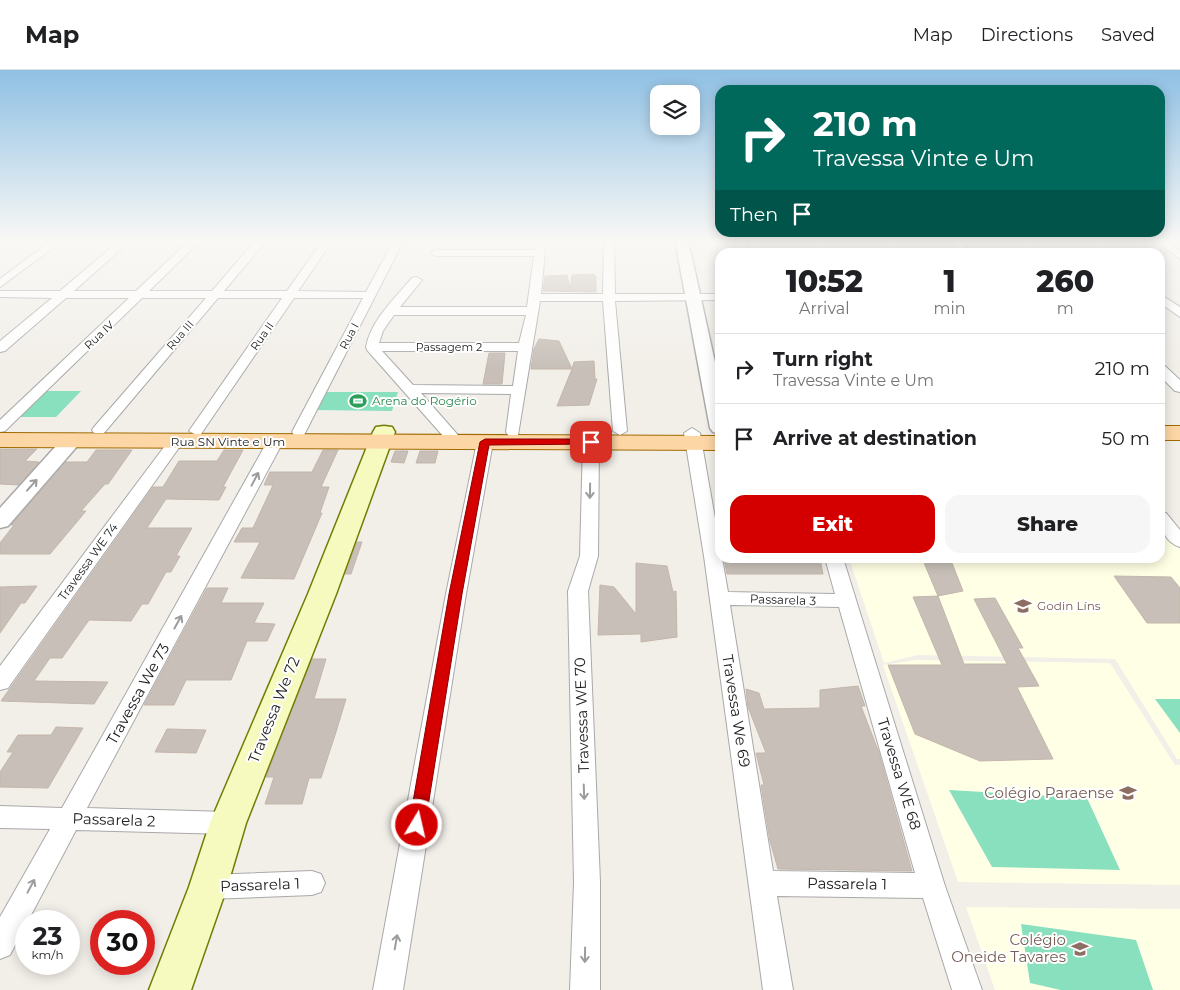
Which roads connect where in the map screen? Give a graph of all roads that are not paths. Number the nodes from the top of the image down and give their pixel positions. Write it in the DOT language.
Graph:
graph roads {
  1 [pos="77,283"];
  2 [pos="153,283"];
  3 [pos="225,283"];
  4 [pos="298,283"];
  5 [pos="377,283"];
  6 [pos="414,283"];
  7 [pos="536,283"];
  8 [pos="609,283"];
  9 [pos="690,283"];
  10 [pos="0,294"];
  11 [pos="63,295"];
  12 [pos="141,295"];
  13 [pos="215,295"];
  14 [pos="290,295"];
  15 [pos="371,295"];
  16 [pos="693,297"];
  17 [pos="715,297"];
  18 [pos="535,298"];
  19 [pos="609,298"];
  20 [pos="1165,298"];
  21 [pos="1180,299"];
  22 [pos="1165,301"];
  23 [pos="393,311"];
  24 [pos="533,311"];
  25 [pos="1180,313"];
  26 [pos="372,347"];
  27 [pos="525,347"];
  28 [pos="0,348"];
  29 [pos="1165,374"];
  30 [pos="1180,388"];
  31 [pos="409,389"];
  32 [pos="519,390"];
  33 [pos="715,404"];
  34 [pos="0,429"];
  35 [pos="99,430"];
  36 [pos="620,431"];
  37 [pos="299,432"];
  38 [pos="513,432"];
  39 [pos="715,433"];
  40 [pos="1165,433"];
  41 [pos="1180,433"];
  42 [pos="185,437"];
  43 [pos="382,437"];
  44 [pos="452,437"];
  45 [pos="651,437"];
  46 [pos="693,438"];
  47 [pos="0,440"];
  48 [pos="72,440"];
  49 [pos="275,442"];
  50 [pos="485,442"];
  51 [pos="591,442"];
  52 [pos="715,442"];
  53 [pos="1165,446"];
  54 [pos="1180,446"];
  55 [pos="0,521"];
  56 [pos="1165,524"];
  57 [pos="1180,541"];
  58 [pos="836,563"];
  59 [pos="719,598"];
  60 [pos="847,601"];
  61 [pos="0,682"];
  62 [pos="0,817"];
  63 [pos="68,819"];
  64 [pos="228,823"];
  65 [pos="763,882"];
  66 [pos="312,883"];
  67 [pos="932,886"];
  68 [pos="208,887"];
  69 [pos="0,945"];
  70 [pos="170,990"];
  71 [pos="388,990"];
  72 [pos="584,990"];
  73 [pos="778,990"];
  74 [pos="967,990"];
  1 -- 11 [label="street"];
  2 -- 12 [label="street, Rua IV"];
  3 -- 13 [label="street, Rua III"];
  4 -- 14 [label="street, Rua II"];
  5 -- 15 [label="street, Rua I"];
  6 -- 23 [label="street"];
  7 -- 18 [label="street"];
  8 -- 19 [label="street"];
  9 -- 16 [label="street"];
  10 -- 11 [label="street"];
  11 -- 12 [label="street"];
  11 -- 28 [label="street"];
  12 -- 13 [label="street"];
  12 -- 34 [label="street, Rua IV"];
  13 -- 14 [label="street"];
  13 -- 35 [label="street, Rua III"];
  14 -- 15 [label="street"];
  14 -- 42 [label="street, Rua II"];
  15 -- 37 [label="street, Rua I"];
  16 -- 17 [label="street"];
  16 -- 19 [label="street"];
  16 -- 33 [label="street"];
  18 -- 19 [label="street"];
  18 -- 24 [label="street"];
  19 -- 36 [label="street"];
  20 -- 21 [label="street"];
  22 -- 25 [label="street"];
  23 -- 24 [label="street"];
  23 -- 26 [label="street"];
  24 -- 27 [label="street"];
  26 -- 27 [label="street, Passagem 2"];
  26 -- 31 [label="street"];
  27 -- 32 [label="street"];
  29 -- 30 [label="street"];
  31 -- 32 [label="street"];
  31 -- 44 [label="street"];
  32 -- 38 [label="street"];
  34 -- 35 [label="main road, Rua SN Vinte e Um"];
  35 -- 42 [label="main road, Rua SN Vinte e Um"];
  36 -- 38 [label="main road"];
  36 -- 45 [label="main road"];
  37 -- 42 [label="main road, Rua SN Vinte e Um"];
  37 -- 43 [label="main road, Rua SN Vinte e Um"];
  38 -- 44 [label="main road"];
  39 -- 46 [label="main road"];
  40 -- 41 [label="main road"];
  42 -- 48 [label="main road, Rua SN Vinte e Um"];
  42 -- 49 [label="main road, Rua SN Vinte e Um"];
  42 -- 61 [label="street, Travessa WE 74"];
  43 -- 44 [label="main road, Rua SN Vinte e Um"];
  43 -- 49 [label="main road, Rua SN Vinte e Um"];
  43 -- 64 [label="main road, Travessa We 72"];
  44 -- 50 [label="main road"];
  45 -- 46 [label="main road"];
  45 -- 51 [label="main road"];
  46 -- 52 [label="main road"];
  46 -- 59 [label="street, Travessa We 69"];
  47 -- 48 [label="main road, Rua SN Vinte e Um"];
  55 -- 48 [label="street, one-way"];
  63 -- 49 [label="street, Travessa We 73, one-way"];
  50 -- 51 [label="main road"];
  71 -- 50 [label="street, one-way"];
  51 -- 72 [label="street, Travessa WE 70, one-way"];
  53 -- 54 [label="main road"];
  56 -- 57 [label="street"];
  58 -- 60 [label="street, Travessa WE 68"];
  59 -- 60 [label="street, Passarela 3"];
  59 -- 65 [label="street, Travessa We 69"];
  60 -- 67 [label="street, Travessa WE 68"];
  62 -- 63 [label="street, Passarela 2"];
  63 -- 64 [label="street, Passarela 2"];
  69 -- 63 [label="street, Travessa We 73, one-way"];
  64 -- 68 [label="main road, Travessa We 72"];
  65 -- 67 [label="street, Passarela 1"];
  65 -- 73 [label="street, Travessa We 69"];
  66 -- 68 [label="street, Passarela 1"];
  67 -- 74 [label="street, Travessa WE 68"];
  68 -- 70 [label="main road, Travessa We 72"];
}
